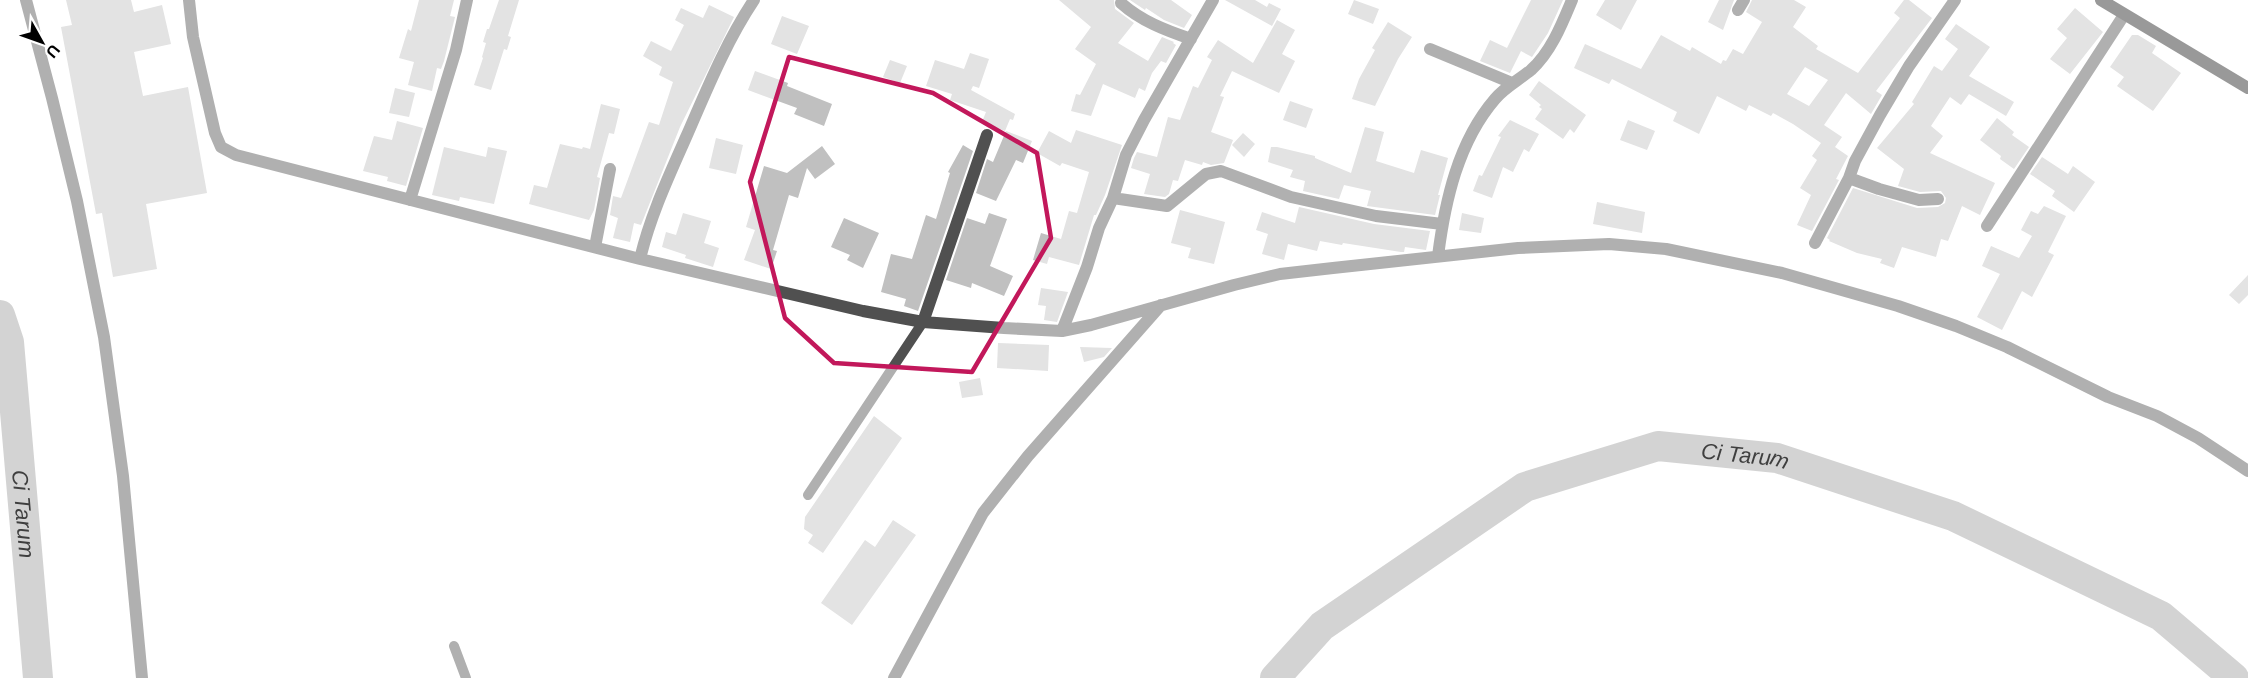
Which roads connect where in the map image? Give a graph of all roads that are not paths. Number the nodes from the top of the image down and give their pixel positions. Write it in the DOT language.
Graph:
graph roads {
  1 [pos="26,0"];
  2 [pos="189,0"];
  3 [pos="467,0"];
  4 [pos="754,0"];
  5 [pos="1213,0"];
  6 [pos="1572,0"];
  7 [pos="1954,0"];
  8 [pos="2101,0"];
  9 [pos="1121,3"];
  10 [pos="2124,15"];
  11 [pos="1191,39"];
  12 [pos="1430,49"];
  13 [pos="1512,83"];
  14 [pos="2248,88"];
  15 [pos="987,135"];
  16 [pos="610,169"];
  17 [pos="1849,178"];
  18 [pos="1113,198"];
  19 [pos="1938,199"];
  20 [pos="410,201"];
  21 [pos="1442,224"];
  22 [pos="1987,226"];
  23 [pos="1815,243"];
  24 [pos="595,247"];
  25 [pos="1438,256"];
  26 [pos="640,259"];
  27 [pos="1162,304"];
  28 [pos="923,322"];
  29 [pos="1062,331"];
  30 [pos="2248,471"];
  31 [pos="808,495"];
  32 [pos="454,646"];
  33 [pos="142,678"];
  34 [pos="466,678"];
  35 [pos="894,678"];
  1 -- 33 [label="street"];
  2 -- 20 [label="street"];
  3 -- 20 [label="street"];
  4 -- 26 [label="street"];
  5 -- 11 [label="street"];
  6 -- 13 [label="street"];
  7 -- 17 [label="street"];
  8 -- 10 [label="main road"];
  9 -- 11 [label="street"];
  10 -- 14 [label="main road"];
  10 -- 22 [label="street"];
  11 -- 18 [label="street"];
  12 -- 13 [label="street"];
  13 -- 21 [label="street"];
  15 -- 28 [label="street"];
  16 -- 24 [label="street"];
  17 -- 19 [label="street"];
  17 -- 23 [label="street"];
  18 -- 21 [label="street"];
  18 -- 29 [label="street"];
  20 -- 24 [label="street"];
  21 -- 25 [label="street"];
  24 -- 26 [label="street"];
  25 -- 27 [label="street"];
  25 -- 30 [label="street"];
  26 -- 28 [label="street"];
  27 -- 29 [label="street"];
  27 -- 35 [label="street"];
  28 -- 29 [label="street"];
  28 -- 31 [label="lane"];
  32 -- 34 [label="lane"];
}
